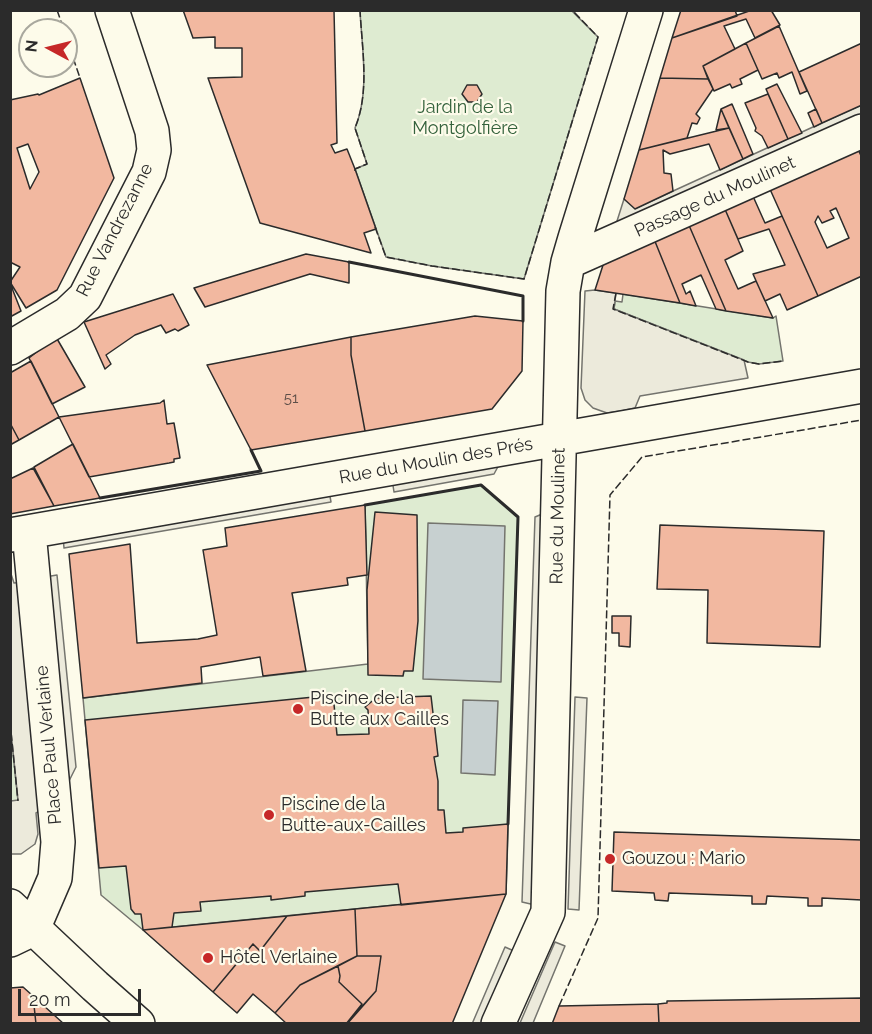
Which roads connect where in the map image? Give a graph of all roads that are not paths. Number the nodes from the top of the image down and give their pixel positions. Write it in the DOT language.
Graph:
graph roads {
  1 [pos="112,10"];
  2 [pos="646,10"];
  3 [pos="861,131"];
  4 [pos="568,262"];
  5 [pos="10,348"];
  6 [pos="861,386"];
  7 [pos="559,440"];
  8 [pos="20,533"];
  9 [pos="10,906"];
  10 [pos="22,934"];
  11 [pos="138,1023"];
  12 [pos="498,1023"];
  1 -- 5 [label="street, Rue Vandrezanne"];
  2 -- 4 [label="street, Rue du Moulinet"];
  3 -- 4 [label="street, Passage du Moulinet"];
  4 -- 7 [label="street, Rue du Moulinet"];
  6 -- 7 [label="street, Rue du Moulin des Prés"];
  7 -- 8 [label="street, Rue du Moulin des Prés"];
  7 -- 12 [label="street, Rue du Moulinet"];
  8 -- 10 [label="street, Place Paul Verlaine"];
  9 -- 10 [label="street"];
  10 -- 11 [label="street"];
}
